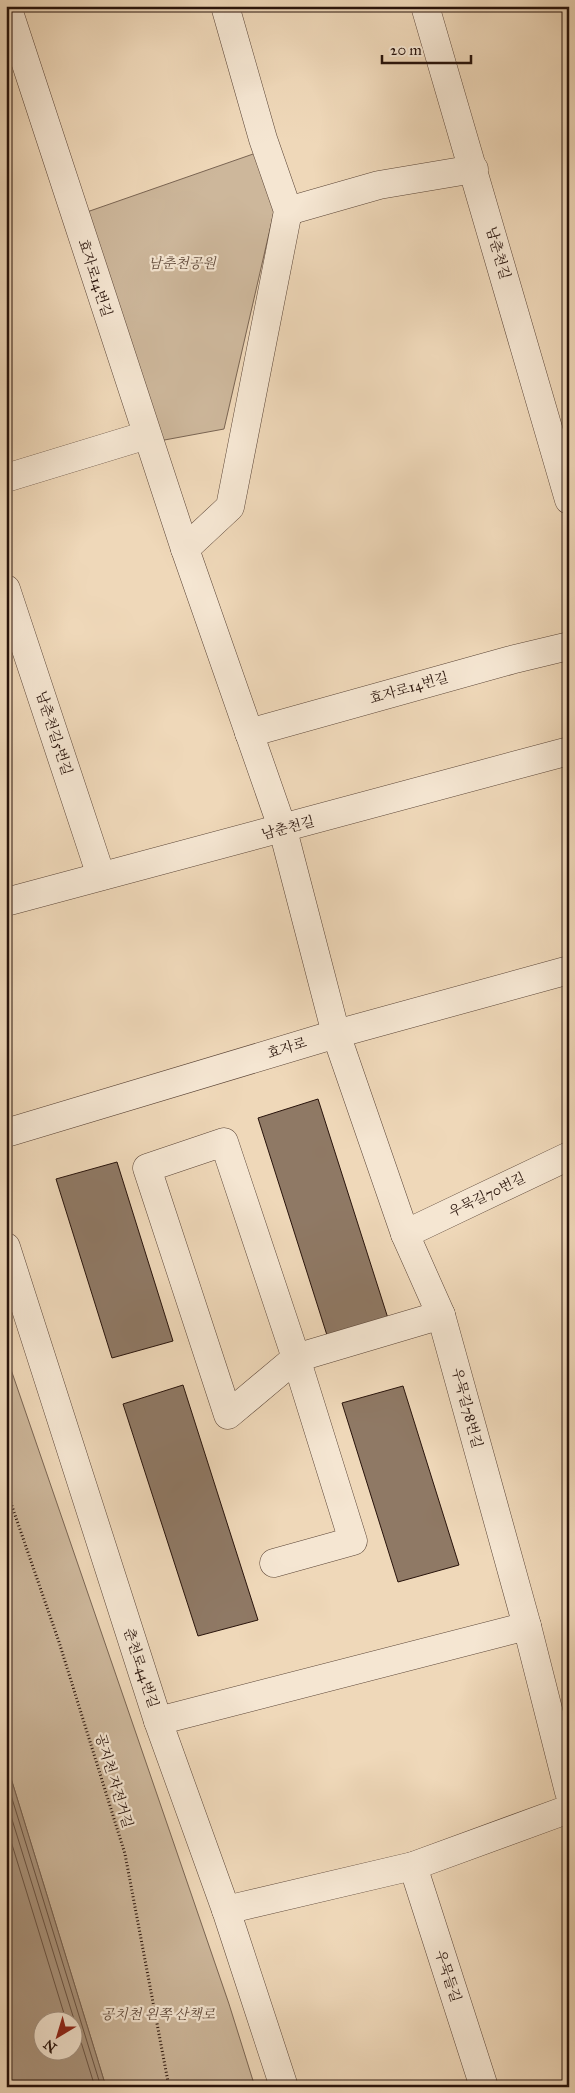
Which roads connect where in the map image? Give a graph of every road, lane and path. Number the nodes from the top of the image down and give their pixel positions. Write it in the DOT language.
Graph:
graph roads {
  1 [pos="7,6"];
  2 [pos="225,6"];
  3 [pos="425,6"];
  4 [pos="474,169"];
  5 [pos="288,211"];
  6 [pos="147,435"];
  7 [pos="6,478"];
  8 [pos="569,500"];
  9 [pos="185,549"];
  10 [pos="6,589"];
  11 [pos="569,646"];
  12 [pos="249,732"];
  13 [pos="569,751"];
  14 [pos="283,830"];
  15 [pos="101,876"];
  16 [pos="6,902"];
  17 [pos="569,970"];
  18 [pos="336,1034"];
  19 [pos="6,1133"];
  20 [pos="569,1156"];
  21 [pos="405,1234"];
  22 [pos="6,1247"];
  23 [pos="441,1314"];
  24 [pos="296,1358"];
  25 [pos="6,1489"];
  26 [pos="274,1563"];
  27 [pos="527,1626"];
  28 [pos="158,1721"];
  29 [pos="569,1792"];
  30 [pos="569,1809"];
  31 [pos="413,1866"];
  32 [pos="226,1910"];
  33 [pos="169,2087"];
  34 [pos="284,2087"];
  35 [pos="484,2087"];
  1 -- 6 [label="street, 효자로14번길"];
  2 -- 5 [label="street"];
  3 -- 4 [label="street, 남춘천길"];
  4 -- 5 [label="street"];
  4 -- 8 [label="street, 남춘천길"];
  5 -- 9 [label="street"];
  6 -- 7 [label="street"];
  6 -- 9 [label="street, 효자로14번길"];
  9 -- 12 [label="street, 효자로14번길"];
  10 -- 15 [label="street, 남춘천길5번길"];
  11 -- 12 [label="street, 효자로14번길"];
  12 -- 14 [label="street, 효자로14번길"];
  13 -- 14 [label="street, 남춘천길"];
  14 -- 15 [label="street, 남춘천길"];
  14 -- 18 [label="street, 효자로14번길"];
  15 -- 16 [label="street, 남춘천길"];
  17 -- 18 [label="street, 효자로"];
  18 -- 19 [label="street, 효자로"];
  18 -- 21 [label="street, 우묵길78번길"];
  20 -- 21 [label="street, 우묵길70번길"];
  21 -- 23 [label="street, 우묵길78번길"];
  22 -- 28 [label="street, 춘천로44번길"];
  23 -- 24 [label="street"];
  23 -- 27 [label="street, 우묵길78번길"];
  24 -- 24 [label="street"];
  24 -- 26 [label="street"];
  25 -- 33 [label="path, 공지천 자전거길"];
  27 -- 28 [label="street"];
  27 -- 29 [label="street, 우묵길78번길"];
  28 -- 32 [label="street, 춘천로44번길"];
  30 -- 31 [label="street"];
  31 -- 32 [label="street"];
  31 -- 35 [label="street, 우묵들길"];
  32 -- 34 [label="street, 춘천로44번길"];
}
